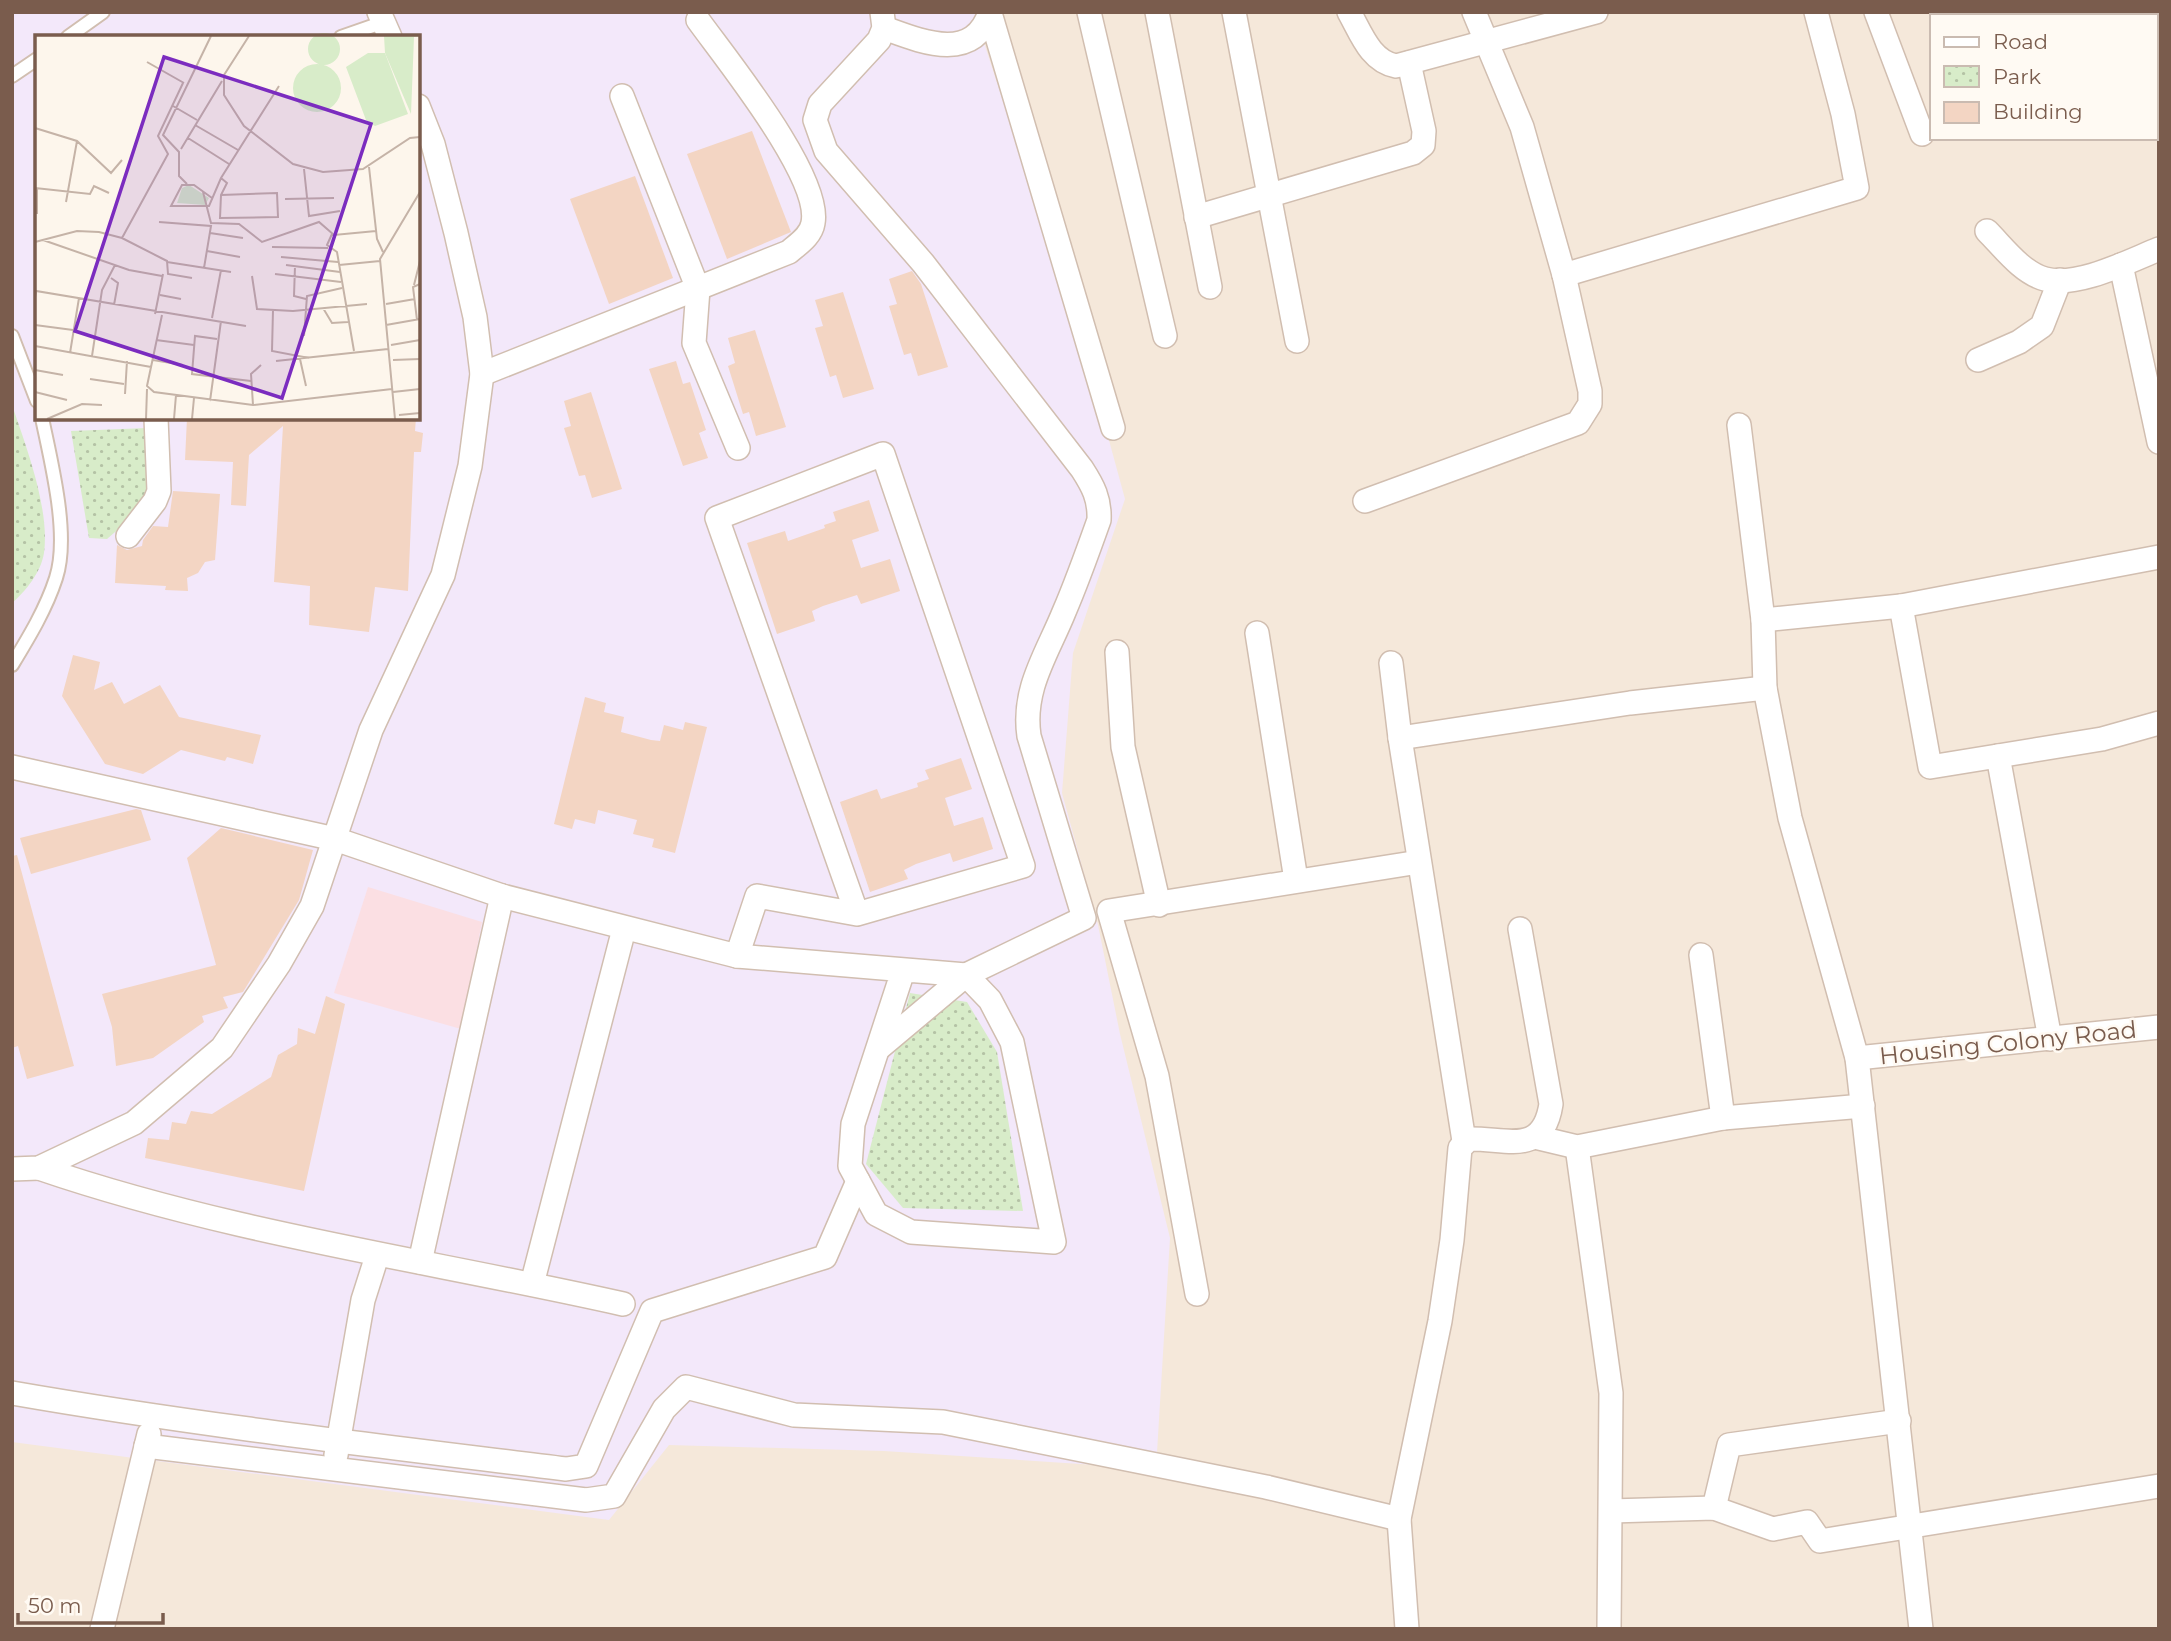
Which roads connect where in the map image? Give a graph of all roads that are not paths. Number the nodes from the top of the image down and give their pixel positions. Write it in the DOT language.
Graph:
graph roads {
  1 [pos="103,12"];
  2 [pos="1089,12"];
  3 [pos="1157,12"];
  4 [pos="1234,12"];
  5 [pos="1349,12"];
  6 [pos="1474,12"];
  7 [pos="1596,12"];
  8 [pos="1816,12"];
  9 [pos="1875,12"];
  10 [pos="990,13"];
  11 [pos="698,20"];
  12 [pos="883,20"];
  13 [pos="384,24"];
  14 [pos="71,35"];
  15 [pos="348,35"];
  16 [pos="1486,41"];
  17 [pos="35,60"];
  18 [pos="1409,63"];
  19 [pos="12,76"];
  20 [pos="622,96"];
  21 [pos="420,111"];
  22 [pos="1922,135"];
  23 [pos="1270,198"];
  24 [pos="1196,218"];
  25 [pos="1987,231"];
  26 [pos="2159,249"];
  27 [pos="2121,265"];
  28 [pos="1564,275"];
  29 [pos="2060,280"];
  30 [pos="1210,288"];
  31 [pos="698,289"];
  32 [pos="12,336"];
  33 [pos="1165,336"];
  34 [pos="1297,341"];
  35 [pos="1978,360"];
  36 [pos="482,374"];
  37 [pos="35,396"];
  38 [pos="42,420"];
  39 [pos="156,420"];
  40 [pos="1740,425"];
  41 [pos="1114,428"];
  42 [pos="2159,442"];
  43 [pos="738,448"];
  44 [pos="1365,501"];
  45 [pos="128,536"];
  46 [pos="2159,557"];
  47 [pos="1901,606"];
  48 [pos="1763,620"];
  49 [pos="1257,633"];
  50 [pos="1117,652"];
  51 [pos="1391,663"];
  52 [pos="12,664"];
  53 [pos="1765,688"];
  54 [pos="2159,723"];
  55 [pos="1400,738"];
  56 [pos="1998,756"];
  57 [pos="12,767"];
  58 [pos="335,839"];
  59 [pos="1419,862"];
  60 [pos="1296,880"];
  61 [pos="502,896"];
  62 [pos="1159,905"];
  63 [pos="857,914"];
  64 [pos="624,929"];
  65 [pos="1520,929"];
  66 [pos="1702,955"];
  67 [pos="737,956"];
  68 [pos="904,971"];
  69 [pos="966,975"];
  70 [pos="2159,1027"];
  71 [pos="2050,1039"];
  72 [pos="879,1048"];
  73 [pos="1857,1058"];
  74 [pos="1863,1106"];
  75 [pos="1723,1118"];
  76 [pos="1535,1137"];
  77 [pos="1464,1141"];
  78 [pos="1577,1147"];
  79 [pos="38,1168"];
  80 [pos="12,1169"];
  81 [pos="858,1181"];
  82 [pos="377,1256"];
  83 [pos="420,1262"];
  84 [pos="532,1284"];
  85 [pos="1197,1294"];
  86 [pos="623,1304"];
  87 [pos="12,1393"];
  88 [pos="154,1417"];
  89 [pos="1899,1421"];
  90 [pos="340,1441"];
  91 [pos="146,1446"];
  92 [pos="333,1469"];
  93 [pos="2159,1486"];
  94 [pos="1714,1508"];
  95 [pos="1611,1511"];
  96 [pos="1399,1519"];
  97 [pos="1910,1527"];
  98 [pos="102,1629"];
  99 [pos="1407,1629"];
  100 [pos="1609,1629"];
  101 [pos="1921,1629"];
  1 -- 14 [label="lane"];
  2 -- 33 [label="street"];
  3 -- 24 [label="street"];
  4 -- 23 [label="street"];
  5 -- 18 [label="street"];
  6 -- 16 [label="street"];
  7 -- 16 [label="street"];
  8 -- 28 [label="street"];
  9 -- 22 [label="street"];
  10 -- 12 [label="street"];
  10 -- 41 [label="street"];
  11 -- 31 [label="street"];
  12 -- 69 [label="street"];
  13 -- 15 [label="lane"];
  16 -- 18 [label="street"];
  16 -- 28 [label="street"];
  17 -- 19 [label="lane"];
  18 -- 23 [label="street"];
  20 -- 31 [label="street"];
  21 -- 36 [label="street"];
  23 -- 24 [label="street"];
  23 -- 34 [label="street"];
  24 -- 30 [label="street"];
  25 -- 29 [label="street"];
  26 -- 27 [label="street"];
  27 -- 29 [label="street"];
  27 -- 42 [label="street"];
  28 -- 44 [label="street"];
  29 -- 35 [label="street"];
  31 -- 36 [label="street"];
  31 -- 43 [label="street"];
  32 -- 37 [label="lane"];
  36 -- 58 [label="street"];
  38 -- 52 [label="lane"];
  39 -- 45 [label="street"];
  40 -- 48 [label="street"];
  46 -- 47 [label="street"];
  47 -- 48 [label="street"];
  47 -- 56 [label="street"];
  48 -- 53 [label="street"];
  49 -- 60 [label="street"];
  50 -- 62 [label="street"];
  51 -- 55 [label="street"];
  53 -- 55 [label="street"];
  53 -- 73 [label="street"];
  54 -- 56 [label="street"];
  55 -- 59 [label="street"];
  56 -- 71 [label="street"];
  57 -- 58 [label="street"];
  58 -- 61 [label="street"];
  58 -- 79 [label="street"];
  59 -- 60 [label="street"];
  59 -- 77 [label="street"];
  60 -- 62 [label="street"];
  61 -- 64 [label="street"];
  61 -- 83 [label="street"];
  62 -- 85 [label="street"];
  63 -- 63 [label="street"];
  63 -- 67 [label="street"];
  64 -- 67 [label="street"];
  64 -- 84 [label="street"];
  65 -- 76 [label="street"];
  66 -- 75 [label="street"];
  67 -- 68 [label="street"];
  68 -- 69 [label="street"];
  68 -- 72 [label="street"];
  69 -- 72 [label="street"];
  69 -- 81 [label="street"];
  70 -- 71 [label="street, Housing Colony Road"];
  71 -- 73 [label="street, Housing Colony Road"];
  72 -- 81 [label="street"];
  73 -- 74 [label="street"];
  74 -- 75 [label="street"];
  74 -- 89 [label="street"];
  75 -- 78 [label="street"];
  76 -- 77 [label="street"];
  76 -- 78 [label="street"];
  77 -- 96 [label="street"];
  78 -- 95 [label="street"];
  79 -- 80 [label="street"];
  79 -- 82 [label="street"];
  81 -- 90 [label="street"];
  82 -- 83 [label="street"];
  82 -- 90 [label="street"];
  83 -- 84 [label="street"];
  84 -- 86 [label="street"];
  87 -- 88 [label="street"];
  88 -- 90 [label="street"];
  88 -- 91 [label="street"];
  89 -- 94 [label="street"];
  89 -- 97 [label="street"];
  90 -- 92 [label="street"];
  91 -- 92 [label="street"];
  91 -- 98 [label="street"];
  92 -- 96 [label="street"];
  93 -- 97 [label="street"];
  94 -- 95 [label="street"];
  94 -- 97 [label="street"];
  95 -- 100 [label="street"];
  96 -- 99 [label="street"];
  97 -- 101 [label="street"];
}
